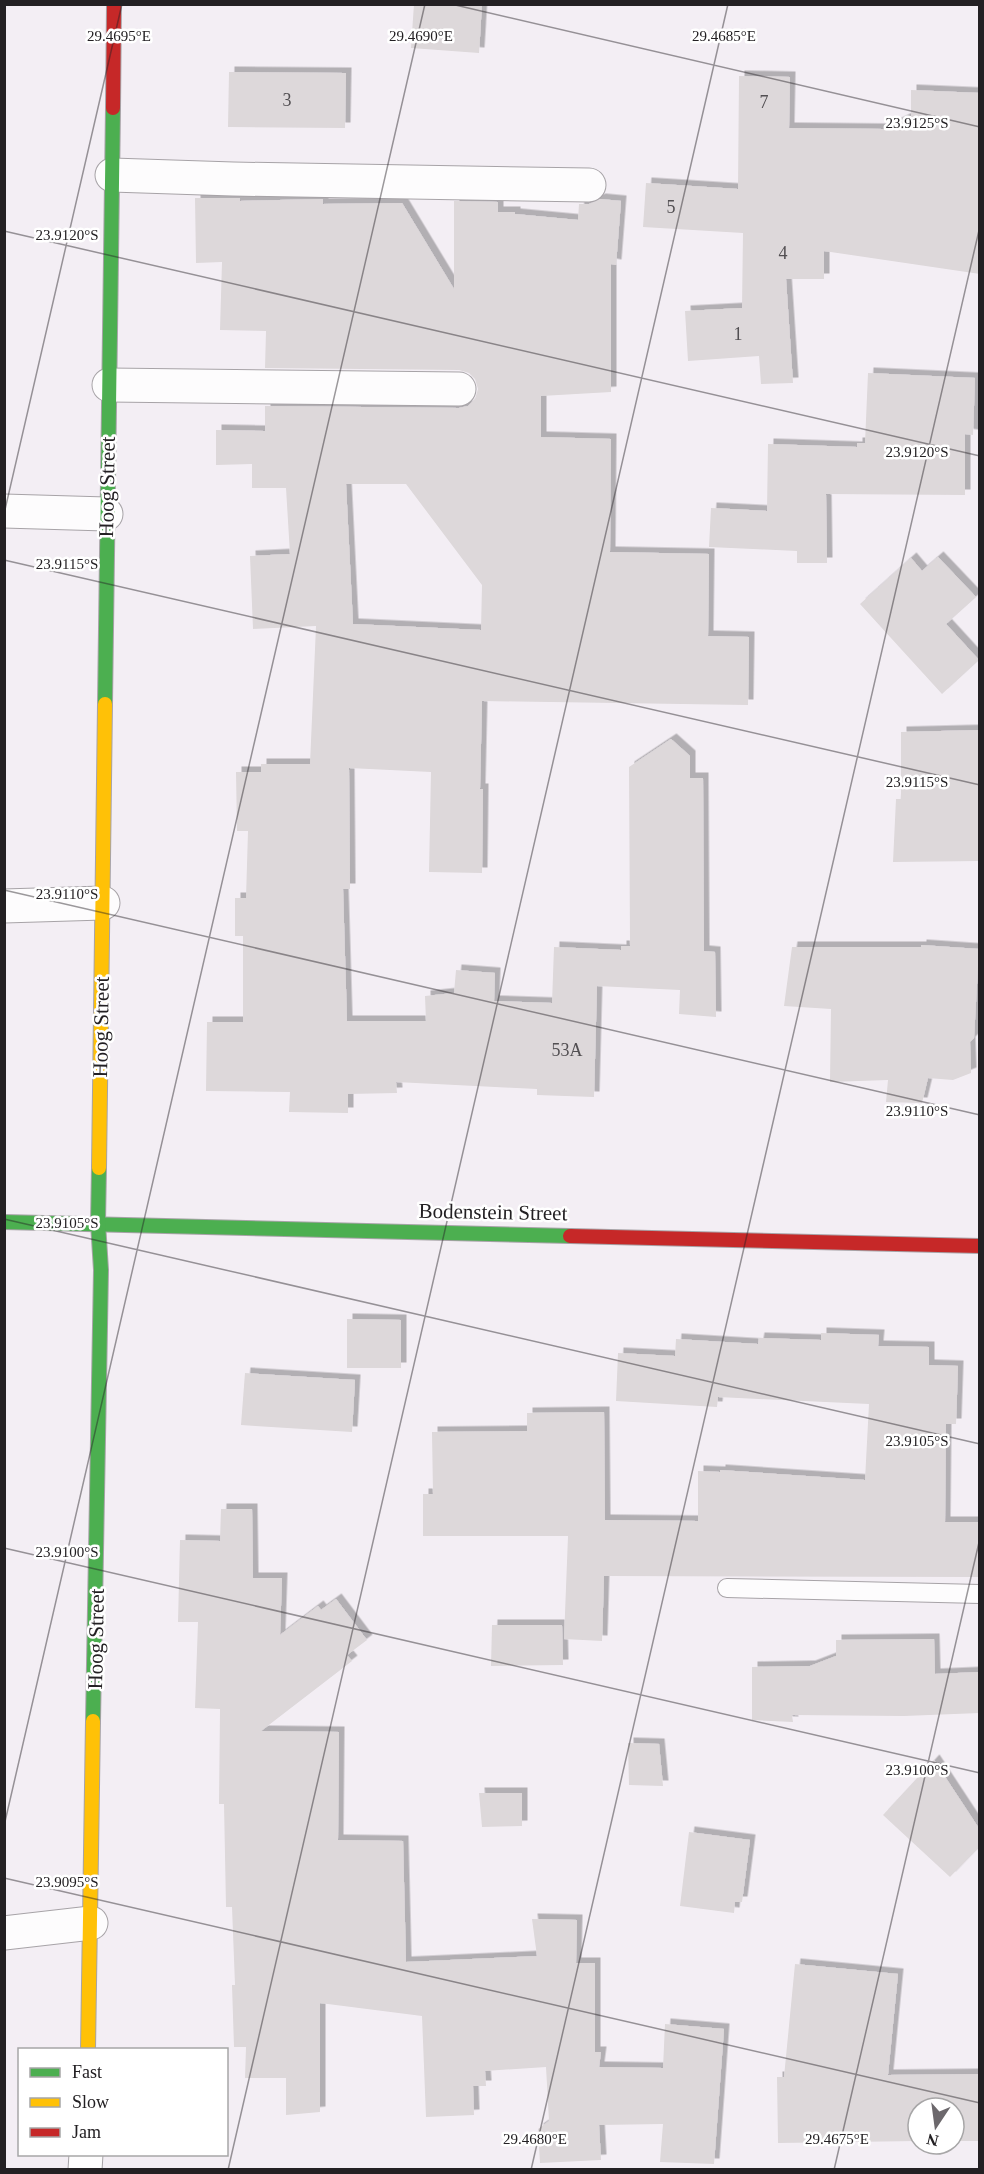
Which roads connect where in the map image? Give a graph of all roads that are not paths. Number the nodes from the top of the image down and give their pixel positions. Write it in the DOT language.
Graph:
graph roads {
  1 [pos="114,4"];
  2 [pos="112,175"];
  3 [pos="589,184"];
  4 [pos="109,386"];
  5 [pos="459,388"];
  6 [pos="4,511"];
  7 [pos="106,514"];
  8 [pos="103,903"];
  9 [pos="4,906"];
  10 [pos="4,1222"];
  11 [pos="98,1223"];
  12 [pos="980,1246"];
  13 [pos="727,1588"];
  14 [pos="980,1594"];
  15 [pos="91,1923"];
  16 [pos="4,1933"];
  17 [pos="88,2048"];
  1 -- 2 [label="street, Hoog Street"];
  2 -- 3 [label="street"];
  2 -- 4 [label="street, Hoog Street"];
  4 -- 5 [label="street"];
  4 -- 7 [label="street, Hoog Street"];
  6 -- 7 [label="street"];
  7 -- 8 [label="street, Hoog Street"];
  8 -- 9 [label="street"];
  8 -- 11 [label="street, Hoog Street"];
  10 -- 11 [label="street, Bodenstein Street"];
  11 -- 12 [label="street, Bodenstein Street"];
  11 -- 15 [label="street, Hoog Street"];
  13 -- 14 [label="lane"];
  15 -- 16 [label="street"];
  15 -- 17 [label="street, Hoog Street"];
}
